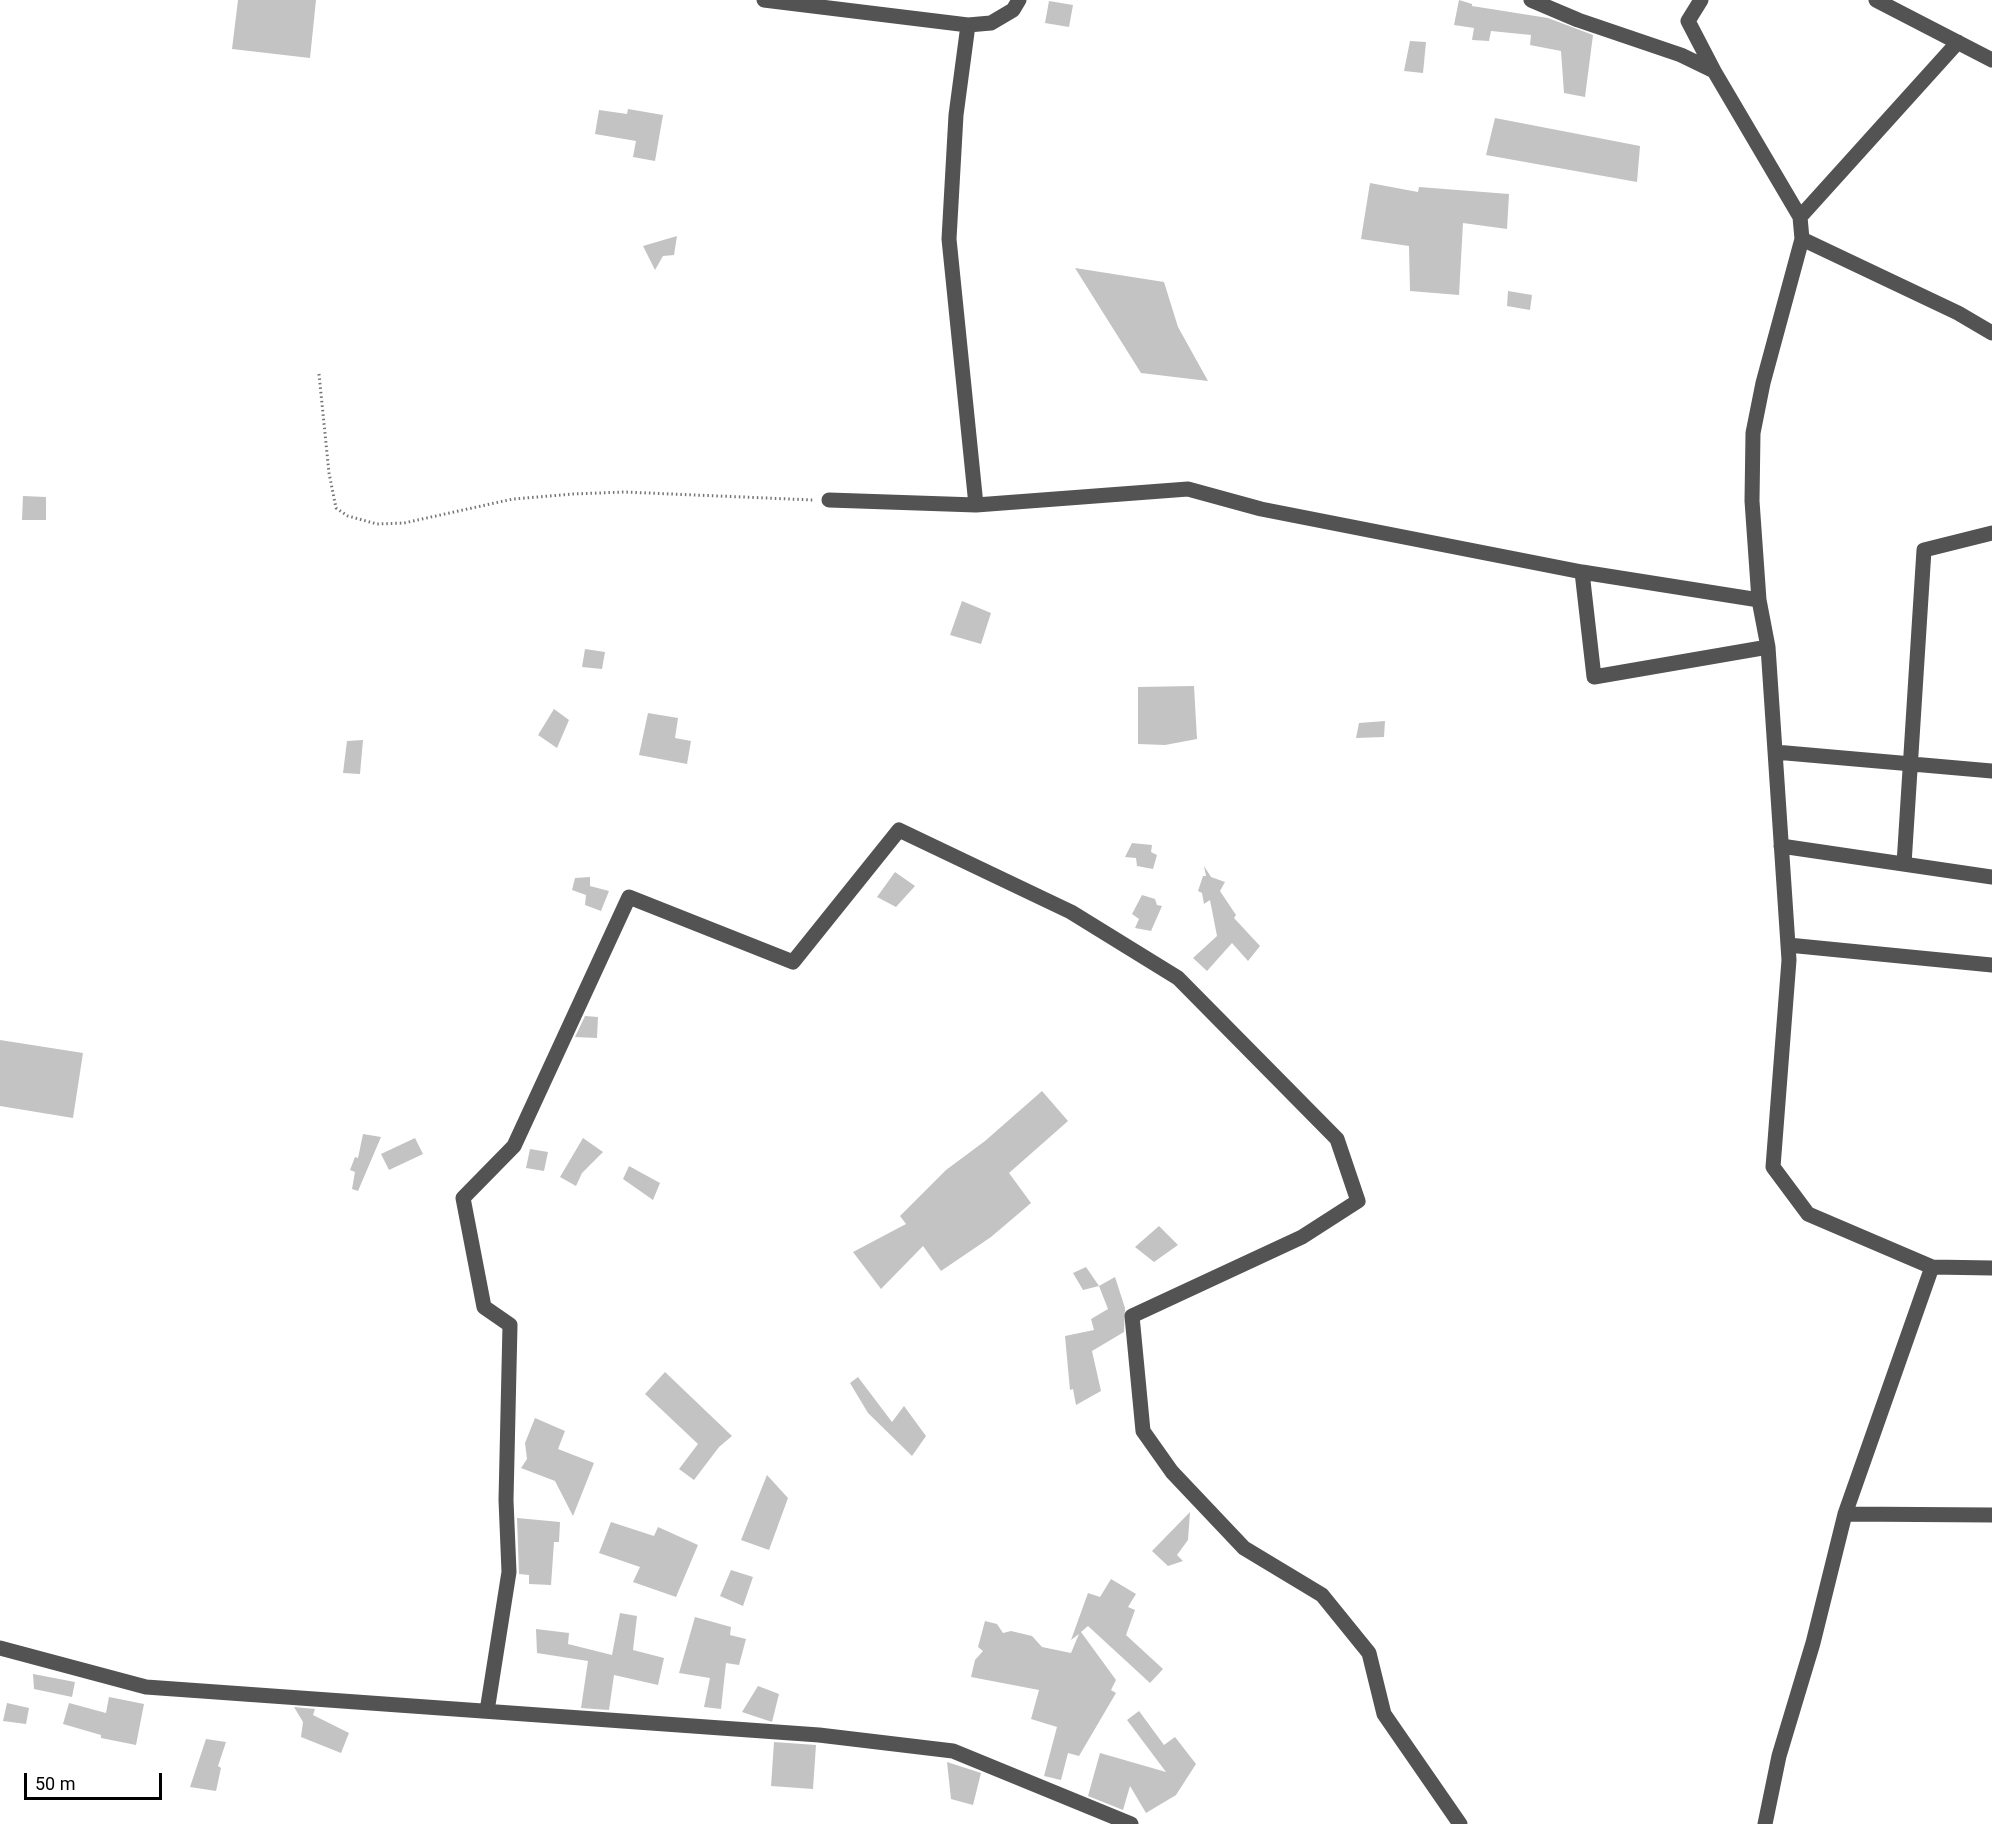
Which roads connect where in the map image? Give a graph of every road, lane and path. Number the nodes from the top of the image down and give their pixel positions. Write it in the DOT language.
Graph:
graph roads {
  1 [pos="764,0"];
  2 [pos="1019,0"];
  3 [pos="1531,0"];
  4 [pos="1701,0"];
  5 [pos="1876,0"];
  6 [pos="968,25"];
  7 [pos="1958,42"];
  8 [pos="1992,60"];
  9 [pos="1714,71"];
  10 [pos="1800,217"];
  11 [pos="1802,239"];
  12 [pos="1992,333"];
  13 [pos="319,374"];
  14 [pos="829,500"];
  15 [pos="976,505"];
  16 [pos="1992,533"];
  17 [pos="1582,572"];
  18 [pos="1759,600"];
  19 [pos="1768,647"];
  20 [pos="1775,752"];
  21 [pos="1909,763"];
  22 [pos="1992,771"];
  23 [pos="1781,846"];
  24 [pos="1904,864"];
  25 [pos="1992,877"];
  26 [pos="1788,945"];
  27 [pos="1992,965"];
  28 [pos="1932,1267"];
  29 [pos="1992,1268"];
  30 [pos="1845,1514"];
  31 [pos="1992,1515"];
  32 [pos="0,1648"];
  33 [pos="487,1711"];
  34 [pos="1131,1824"];
  35 [pos="1460,1824"];
  36 [pos="1766,1824"];
  1 -- 6 [label="street"];
  2 -- 6 [label="street"];
  3 -- 9 [label="street"];
  4 -- 9 [label="street"];
  5 -- 7 [label="street"];
  6 -- 15 [label="street"];
  7 -- 8 [label="street"];
  7 -- 10 [label="street"];
  9 -- 10 [label="street"];
  10 -- 11 [label="street"];
  11 -- 12 [label="street"];
  11 -- 18 [label="street"];
  13 -- 14 [label="path"];
  14 -- 15 [label="street"];
  15 -- 17 [label="street"];
  16 -- 21 [label="street"];
  17 -- 18 [label="street"];
  17 -- 19 [label="street"];
  18 -- 19 [label="street"];
  19 -- 20 [label="street"];
  20 -- 21 [label="street"];
  20 -- 23 [label="street"];
  21 -- 22 [label="street"];
  21 -- 24 [label="street"];
  23 -- 24 [label="street"];
  23 -- 26 [label="street"];
  24 -- 25 [label="street"];
  26 -- 27 [label="street"];
  26 -- 28 [label="street"];
  28 -- 29 [label="street"];
  28 -- 30 [label="street"];
  30 -- 31 [label="street"];
  30 -- 36 [label="street"];
  32 -- 33 [label="street"];
  33 -- 34 [label="street"];
  33 -- 35 [label="street"];
}
